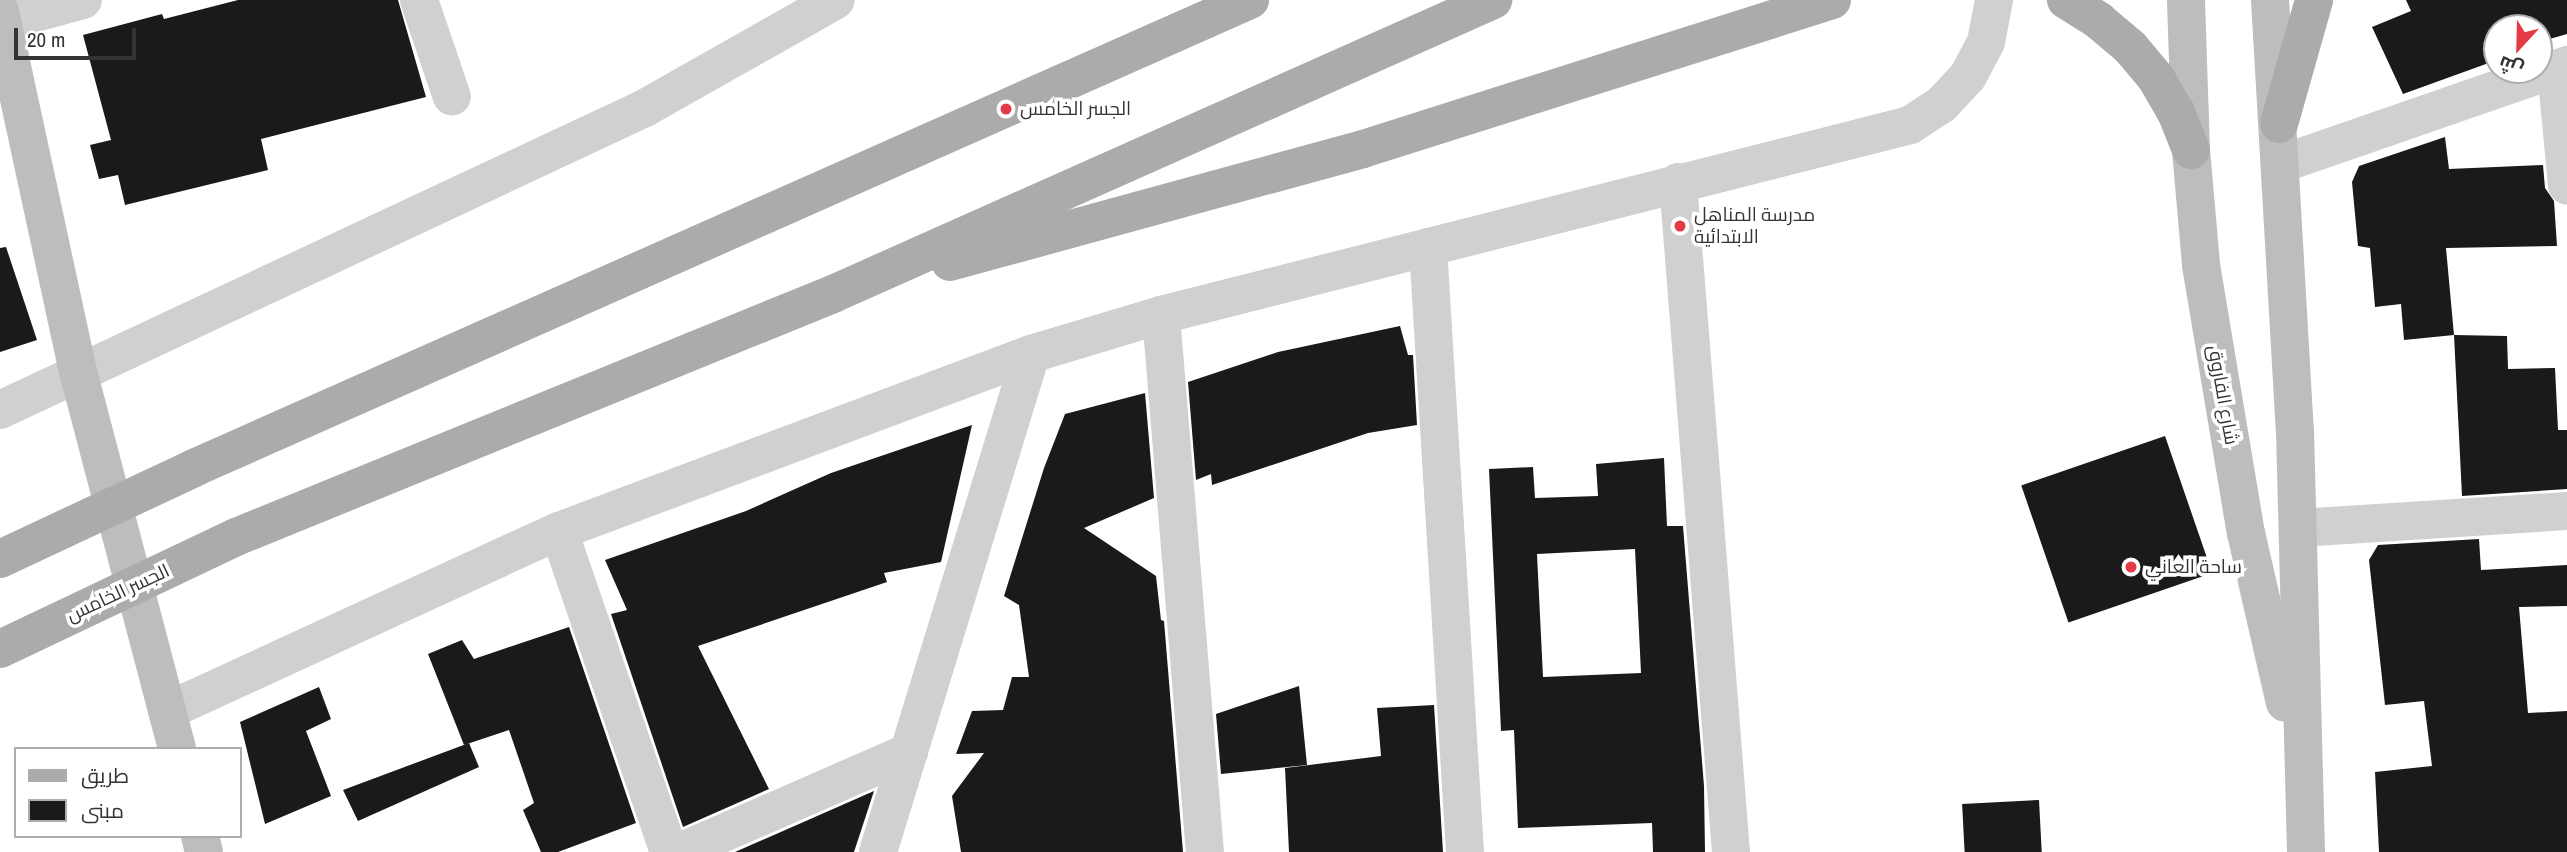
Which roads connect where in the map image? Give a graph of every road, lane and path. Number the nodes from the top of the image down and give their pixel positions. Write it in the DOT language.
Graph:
graph roads {
  1 [pos="83,0"];
  2 [pos="419,0"];
  3 [pos="836,0"];
  4 [pos="1250,0"];
  5 [pos="1493,0"];
  6 [pos="1832,0"];
  7 [pos="1994,0"];
  8 [pos="2066,0"];
  9 [pos="2186,0"];
  10 [pos="2270,0"];
  11 [pos="2314,0"];
  12 [pos="1213,11"];
  13 [pos="1,16"];
  14 [pos="2562,67"];
  15 [pos="7,86"];
  16 [pos="452,97"];
  17 [pos="2279,124"];
  18 [pos="2191,150"];
  19 [pos="2281,164"];
  20 [pos="1678,182"];
  21 [pos="2567,186"];
  22 [pos="1428,247"];
  23 [pos="833,293"];
  24 [pos="1161,315"];
  25 [pos="1031,354"];
  26 [pos="79,374"];
  27 [pos="0,410"];
  28 [pos="2567,511"];
  29 [pos="2298,528"];
  30 [pos="559,531"];
  31 [pos="0,559"];
  32 [pos="0,649"];
  33 [pos="167,711"];
  34 [pos="176,747"];
  35 [pos="909,751"];
  36 [pos="2303,784"];
  37 [pos="669,852"];
  38 [pos="680,852"];
  39 [pos="878,852"];
  40 [pos="1205,852"];
  41 [pos="1465,852"];
  42 [pos="1731,852"];
  43 [pos="2306,852"];
  1 -- 13 [label="street"];
  2 -- 16 [label="street"];
  3 -- 26 [label="street"];
  4 -- 12 [label="main road"];
  5 -- 23 [label="main road"];
  6 -- 23 [label="main road"];
  7 -- 20 [label="street"];
  8 -- 18 [label="main road"];
  9 -- 18 [label="main road, شارع الفاروق"];
  10 -- 17 [label="main road, شارع الفاروق"];
  11 -- 17 [label="main road"];
  12 -- 31 [label="main road, bridge"];
  13 -- 15 [label="main road"];
  14 -- 19 [label="street"];
  14 -- 21 [label="street"];
  15 -- 26 [label="main road"];
  17 -- 19 [label="main road, شارع الفاروق"];
  18 -- 36 [label="main road, شارع الفاروق"];
  19 -- 29 [label="main road, شارع الفاروق"];
  20 -- 22 [label="street"];
  20 -- 42 [label="street"];
  22 -- 24 [label="street"];
  22 -- 41 [label="street"];
  23 -- 32 [label="main road, الجسر الخامس, bridge"];
  24 -- 25 [label="street"];
  24 -- 40 [label="street"];
  25 -- 30 [label="street"];
  25 -- 35 [label="street"];
  26 -- 27 [label="street"];
  26 -- 33 [label="main road"];
  28 -- 29 [label="street"];
  29 -- 36 [label="main road, شارع الفاروق"];
  30 -- 33 [label="street"];
  30 -- 37 [label="street"];
  33 -- 34 [label="main road"];
  35 -- 38 [label="street"];
  35 -- 39 [label="street"];
  36 -- 43 [label="main road, شارع الفاروق"];
}
